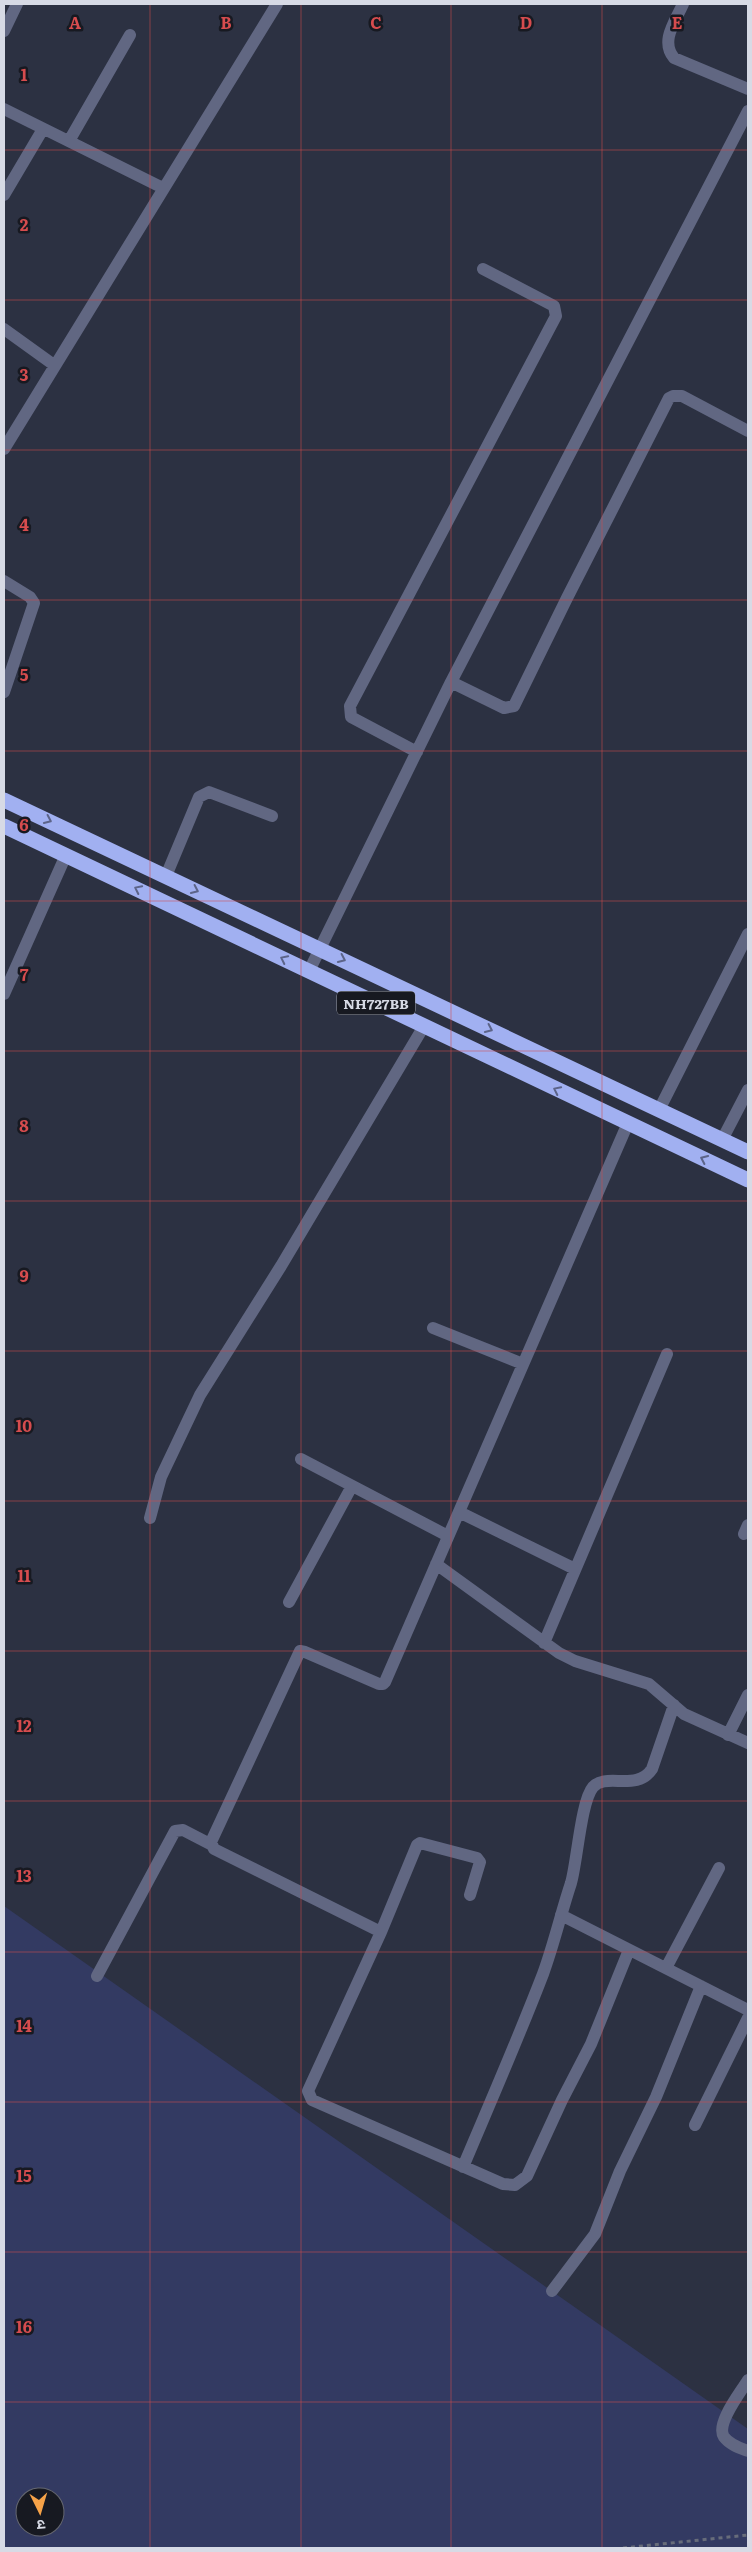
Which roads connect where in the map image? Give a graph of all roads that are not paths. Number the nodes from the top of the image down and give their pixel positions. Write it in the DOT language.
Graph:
graph roads {
  1 [pos="18,4"];
  2 [pos="277,4"];
  3 [pos="683,4"];
  4 [pos="4,31"];
  5 [pos="130,34"];
  6 [pos="748,89"];
  7 [pos="4,109"];
  8 [pos="748,111"];
  9 [pos="43,129"];
  10 [pos="69,141"];
  11 [pos="162,188"];
  12 [pos="4,194"];
  13 [pos="483,269"];
  14 [pos="4,329"];
  15 [pos="54,365"];
  16 [pos="748,431"];
  17 [pos="4,449"];
  18 [pos="4,581"];
  19 [pos="452,682"];
  20 [pos="4,692"];
  21 [pos="417,752"];
  22 [pos="4,800"];
  23 [pos="272,816"];
  24 [pos="4,826"];
  25 [pos="66,855"];
  26 [pos="166,876"];
  27 [pos="748,934"];
  28 [pos="320,949"];
  29 [pos="309,971"];
  30 [pos="4,994"];
  31 [pos="424,1026"];
  32 [pos="748,1090"];
  33 [pos="659,1110"];
  34 [pos="628,1123"];
  35 [pos="722,1140"];
  36 [pos="748,1152"];
  37 [pos="748,1180"];
  38 [pos="433,1328"];
  39 [pos="667,1354"];
  40 [pos="523,1364"];
  41 [pos="302,1459"];
  42 [pos="352,1486"];
  43 [pos="459,1512"];
  44 [pos="150,1518"];
  45 [pos="448,1536"];
  46 [pos="436,1564"];
  47 [pos="575,1569"];
  48 [pos="289,1602"];
  49 [pos="544,1643"];
  50 [pos="748,1694"];
  51 [pos="674,1705"];
  52 [pos="728,1735"];
  53 [pos="748,1743"];
  54 [pos="212,1845"];
  55 [pos="719,1868"];
  56 [pos="470,1895"];
  57 [pos="561,1915"];
  58 [pos="380,1932"];
  59 [pos="628,1950"];
  60 [pos="666,1968"];
  61 [pos="98,1976"];
  62 [pos="701,1986"];
  63 [pos="748,2010"];
  64 [pos="748,2018"];
  65 [pos="695,2125"];
  66 [pos="463,2167"];
  67 [pos="552,2291"];
  68 [pos="748,2380"];
  69 [pos="748,2451"];
  1 -- 4 [label="street"];
  2 -- 11 [label="street"];
  3 -- 6 [label="street"];
  5 -- 10 [label="street"];
  7 -- 9 [label="street"];
  8 -- 19 [label="street"];
  9 -- 10 [label="street"];
  9 -- 12 [label="street"];
  10 -- 11 [label="street"];
  11 -- 15 [label="street"];
  13 -- 21 [label="street"];
  14 -- 15 [label="street"];
  15 -- 17 [label="street"];
  16 -- 19 [label="street"];
  18 -- 20 [label="street"];
  19 -- 21 [label="street"];
  21 -- 28 [label="street"];
  22 -- 26 [label="highway, NH727BB, one-way"];
  23 -- 26 [label="street"];
  24 -- 25 [label="highway, NH727BB"];
  29 -- 25 [label="highway, NH727BB, one-way"];
  25 -- 30 [label="street"];
  26 -- 28 [label="highway, NH727BB, one-way"];
  27 -- 33 [label="street"];
  28 -- 29 [label="street"];
  28 -- 33 [label="highway, NH727BB, one-way"];
  29 -- 31 [label="highway, NH727BB"];
  34 -- 31 [label="highway, NH727BB, one-way"];
  31 -- 44 [label="street"];
  32 -- 35 [label="street"];
  33 -- 35 [label="highway, NH727BB"];
  37 -- 34 [label="highway, NH727BB, one-way"];
  34 -- 40 [label="street"];
  35 -- 36 [label="highway, NH727BB"];
  38 -- 40 [label="street"];
  39 -- 47 [label="street"];
  40 -- 43 [label="street"];
  41 -- 42 [label="street"];
  42 -- 45 [label="street"];
  42 -- 48 [label="street"];
  43 -- 45 [label="street"];
  43 -- 47 [label="street"];
  45 -- 46 [label="street"];
  46 -- 49 [label="street"];
  46 -- 54 [label="street"];
  47 -- 49 [label="street"];
  49 -- 51 [label="street"];
  50 -- 52 [label="street"];
  51 -- 52 [label="street"];
  51 -- 57 [label="street"];
  52 -- 53 [label="street"];
  54 -- 58 [label="street"];
  54 -- 61 [label="street"];
  55 -- 60 [label="street"];
  56 -- 58 [label="street"];
  57 -- 59 [label="street"];
  57 -- 66 [label="street"];
  58 -- 66 [label="street"];
  59 -- 60 [label="street"];
  59 -- 66 [label="street"];
  60 -- 62 [label="street"];
  62 -- 63 [label="street"];
  62 -- 67 [label="street"];
  64 -- 65 [label="street"];
  68 -- 69 [label="street"];
}
